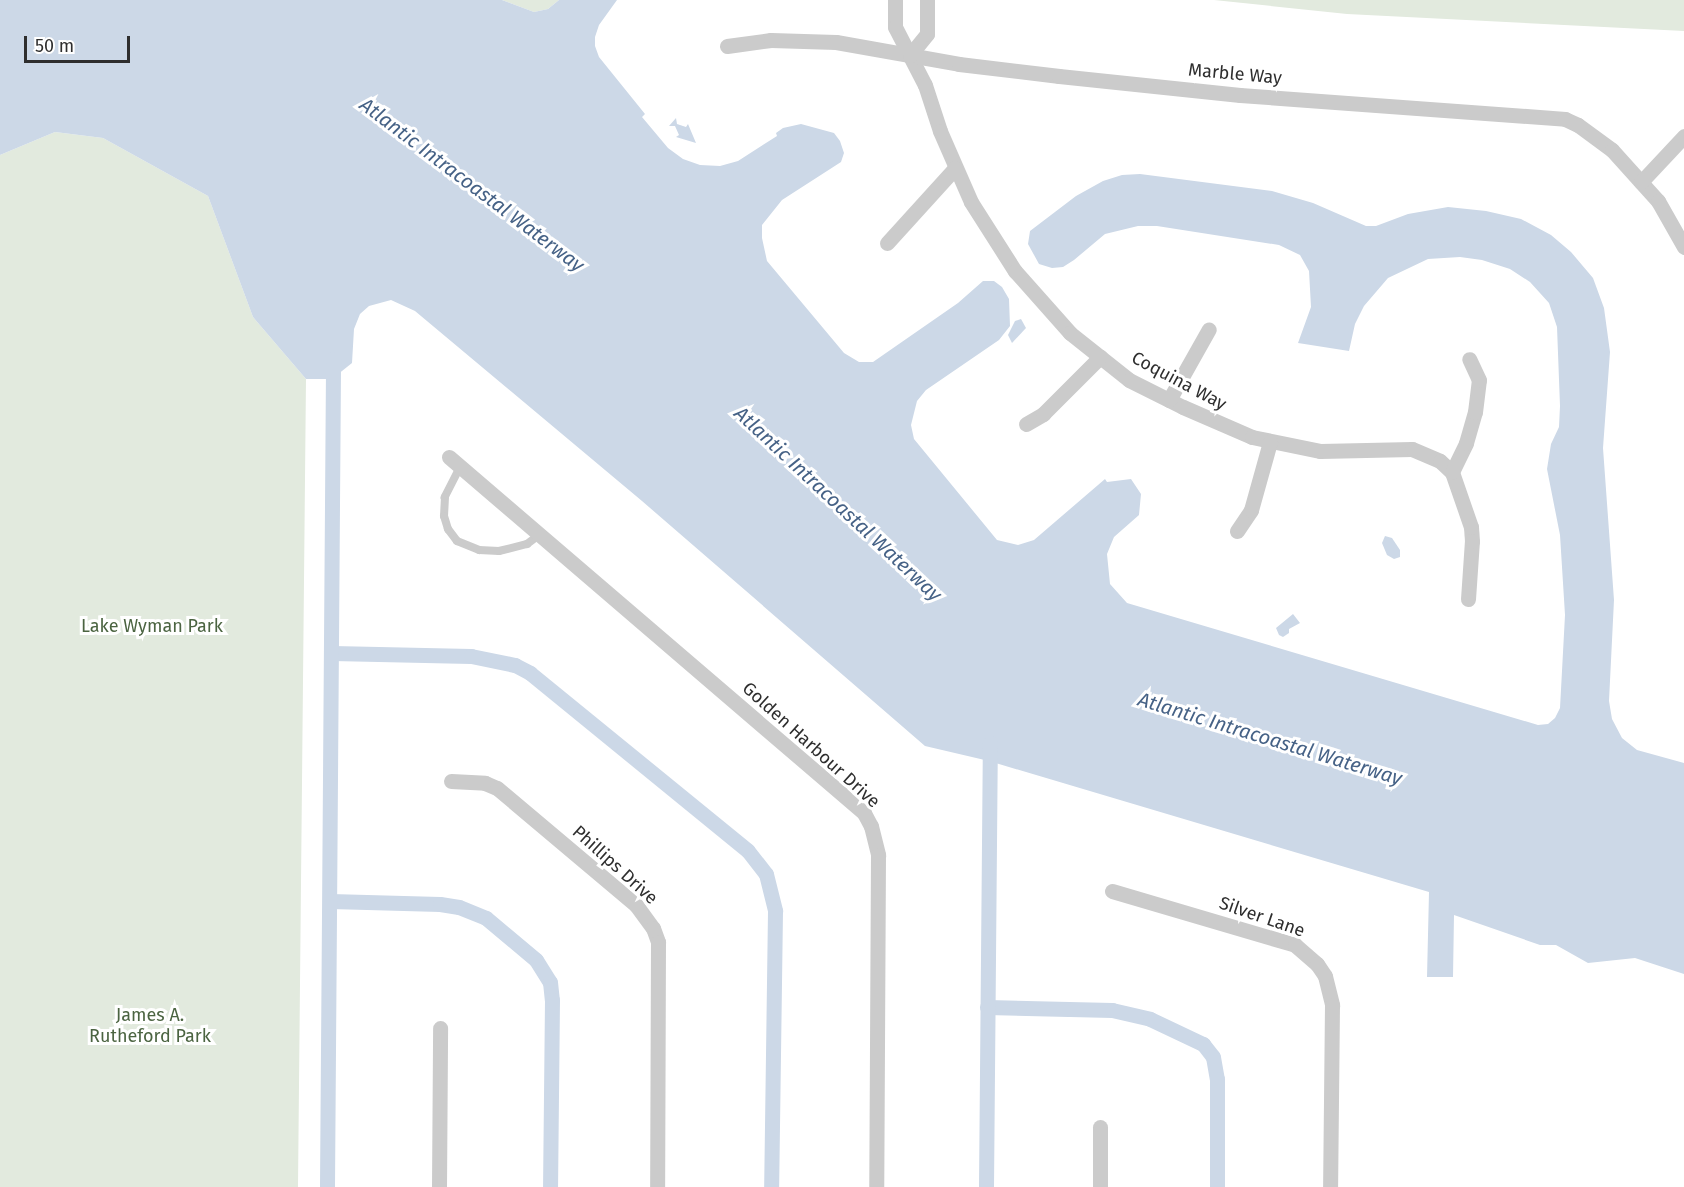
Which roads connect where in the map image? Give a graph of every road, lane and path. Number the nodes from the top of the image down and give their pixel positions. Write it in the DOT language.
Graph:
graph roads {
  1 [pos="895,0"];
  2 [pos="927,0"];
  3 [pos="727,46"];
  4 [pos="910,55"];
  5 [pos="1684,136"];
  6 [pos="955,168"];
  7 [pos="1641,182"];
  8 [pos="887,243"];
  9 [pos="1684,247"];
  10 [pos="1209,329"];
  11 [pos="1100,357"];
  12 [pos="1469,358"];
  13 [pos="1169,400"];
  14 [pos="1026,424"];
  15 [pos="1270,442"];
  16 [pos="454,462"];
  17 [pos="1452,472"];
  18 [pos="1237,531"];
  19 [pos="539,535"];
  20 [pos="1468,599"];
  21 [pos="451,781"];
  22 [pos="1112,891"];
  23 [pos="440,1028"];
  24 [pos="1100,1126"];
  25 [pos="439,1187"];
  26 [pos="657,1187"];
  27 [pos="876,1187"];
  28 [pos="1100,1187"];
  29 [pos="1330,1187"];
  1 -- 4 [label="street, Coquina Way"];
  2 -- 4 [label="street"];
  3 -- 4 [label="street, Marble Way"];
  4 -- 6 [label="street, Coquina Way"];
  4 -- 7 [label="street, Marble Way"];
  5 -- 7 [label="street"];
  6 -- 8 [label="street"];
  6 -- 11 [label="street, Coquina Way"];
  7 -- 9 [label="street, Marble Way"];
  10 -- 13 [label="street"];
  11 -- 13 [label="street, Coquina Way"];
  11 -- 14 [label="street"];
  12 -- 17 [label="street"];
  13 -- 15 [label="street, Coquina Way"];
  15 -- 17 [label="street, Coquina Way"];
  15 -- 18 [label="street"];
  16 -- 19 [label="street, Golden Harbour Drive"];
  16 -- 19 [label="lane"];
  17 -- 20 [label="street"];
  19 -- 27 [label="street, Golden Harbour Drive"];
  21 -- 26 [label="street, Phillips Drive"];
  22 -- 29 [label="street, Silver Lane"];
  23 -- 25 [label="street"];
  24 -- 28 [label="street"];
}
